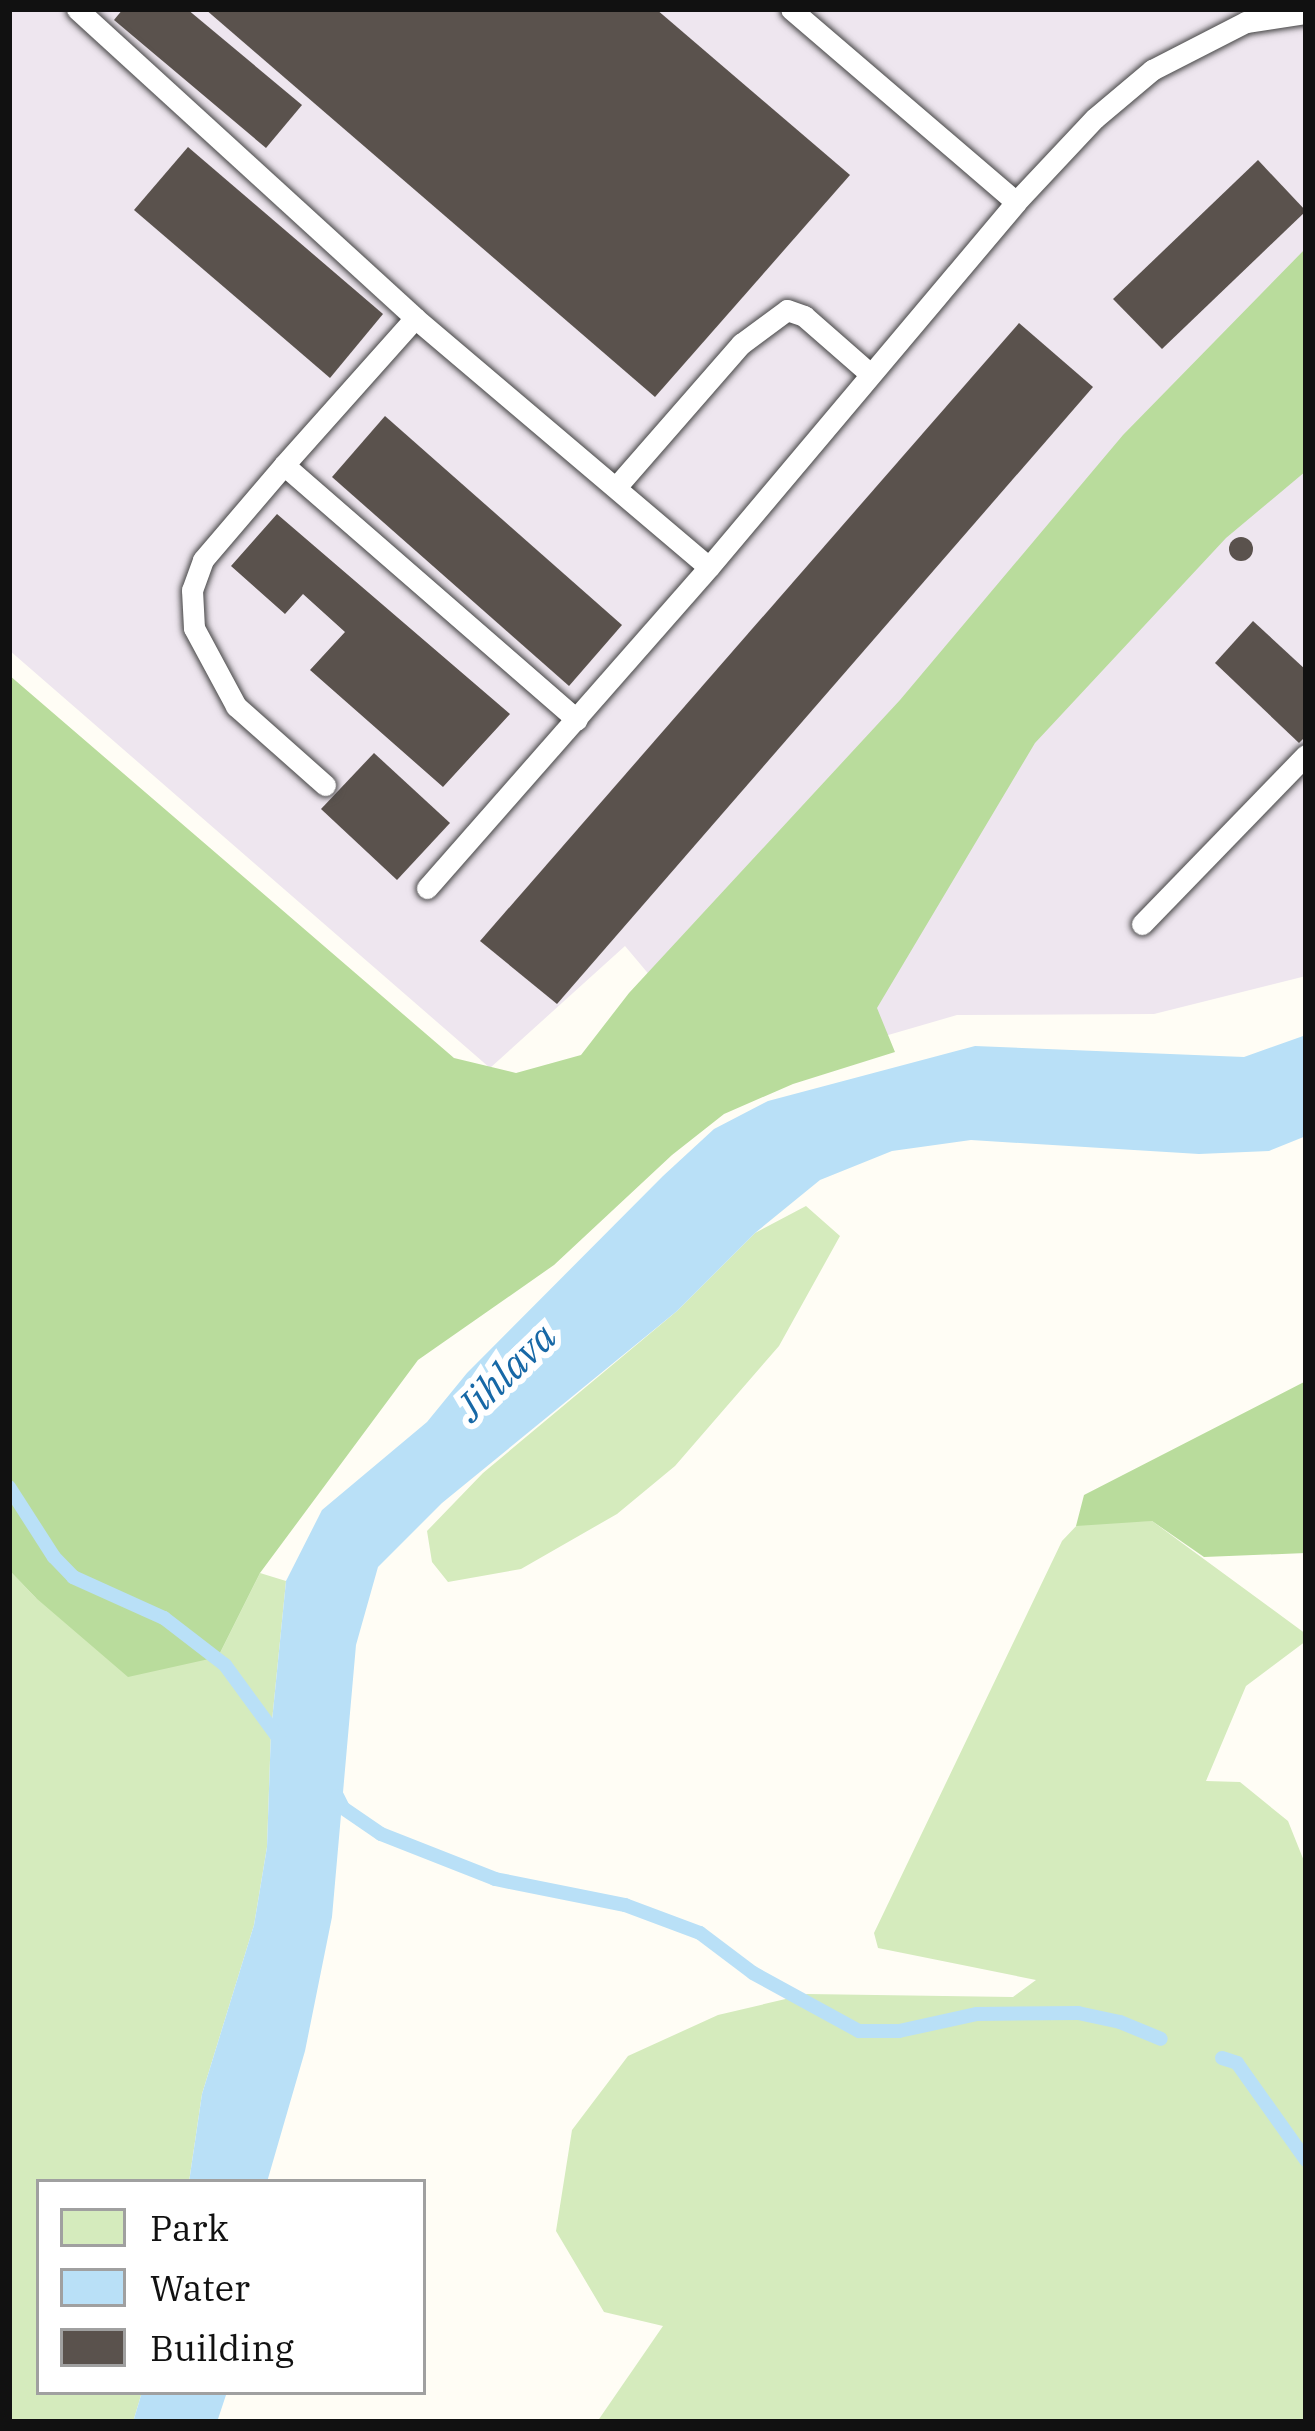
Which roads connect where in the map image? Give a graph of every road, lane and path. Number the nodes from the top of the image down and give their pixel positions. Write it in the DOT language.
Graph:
graph roads {
  1 [pos="76,9"];
  2 [pos="791,9"];
  3 [pos="1306,13"];
  4 [pos="1016,202"];
  5 [pos="415,318"];
  6 [pos="869,373"];
  7 [pos="284,464"];
  8 [pos="617,486"];
  9 [pos="710,567"];
  10 [pos="578,720"];
  11 [pos="1306,755"];
  12 [pos="325,784"];
  13 [pos="427,887"];
  14 [pos="1142,925"];
  1 -- 5 [label="lane"];
  2 -- 4 [label="lane"];
  3 -- 4 [label="lane"];
  4 -- 6 [label="lane"];
  5 -- 7 [label="lane"];
  5 -- 8 [label="lane"];
  6 -- 8 [label="lane"];
  6 -- 9 [label="lane"];
  7 -- 10 [label="lane"];
  7 -- 12 [label="lane"];
  8 -- 9 [label="lane"];
  9 -- 10 [label="lane"];
  10 -- 13 [label="lane"];
  11 -- 14 [label="lane"];
}
